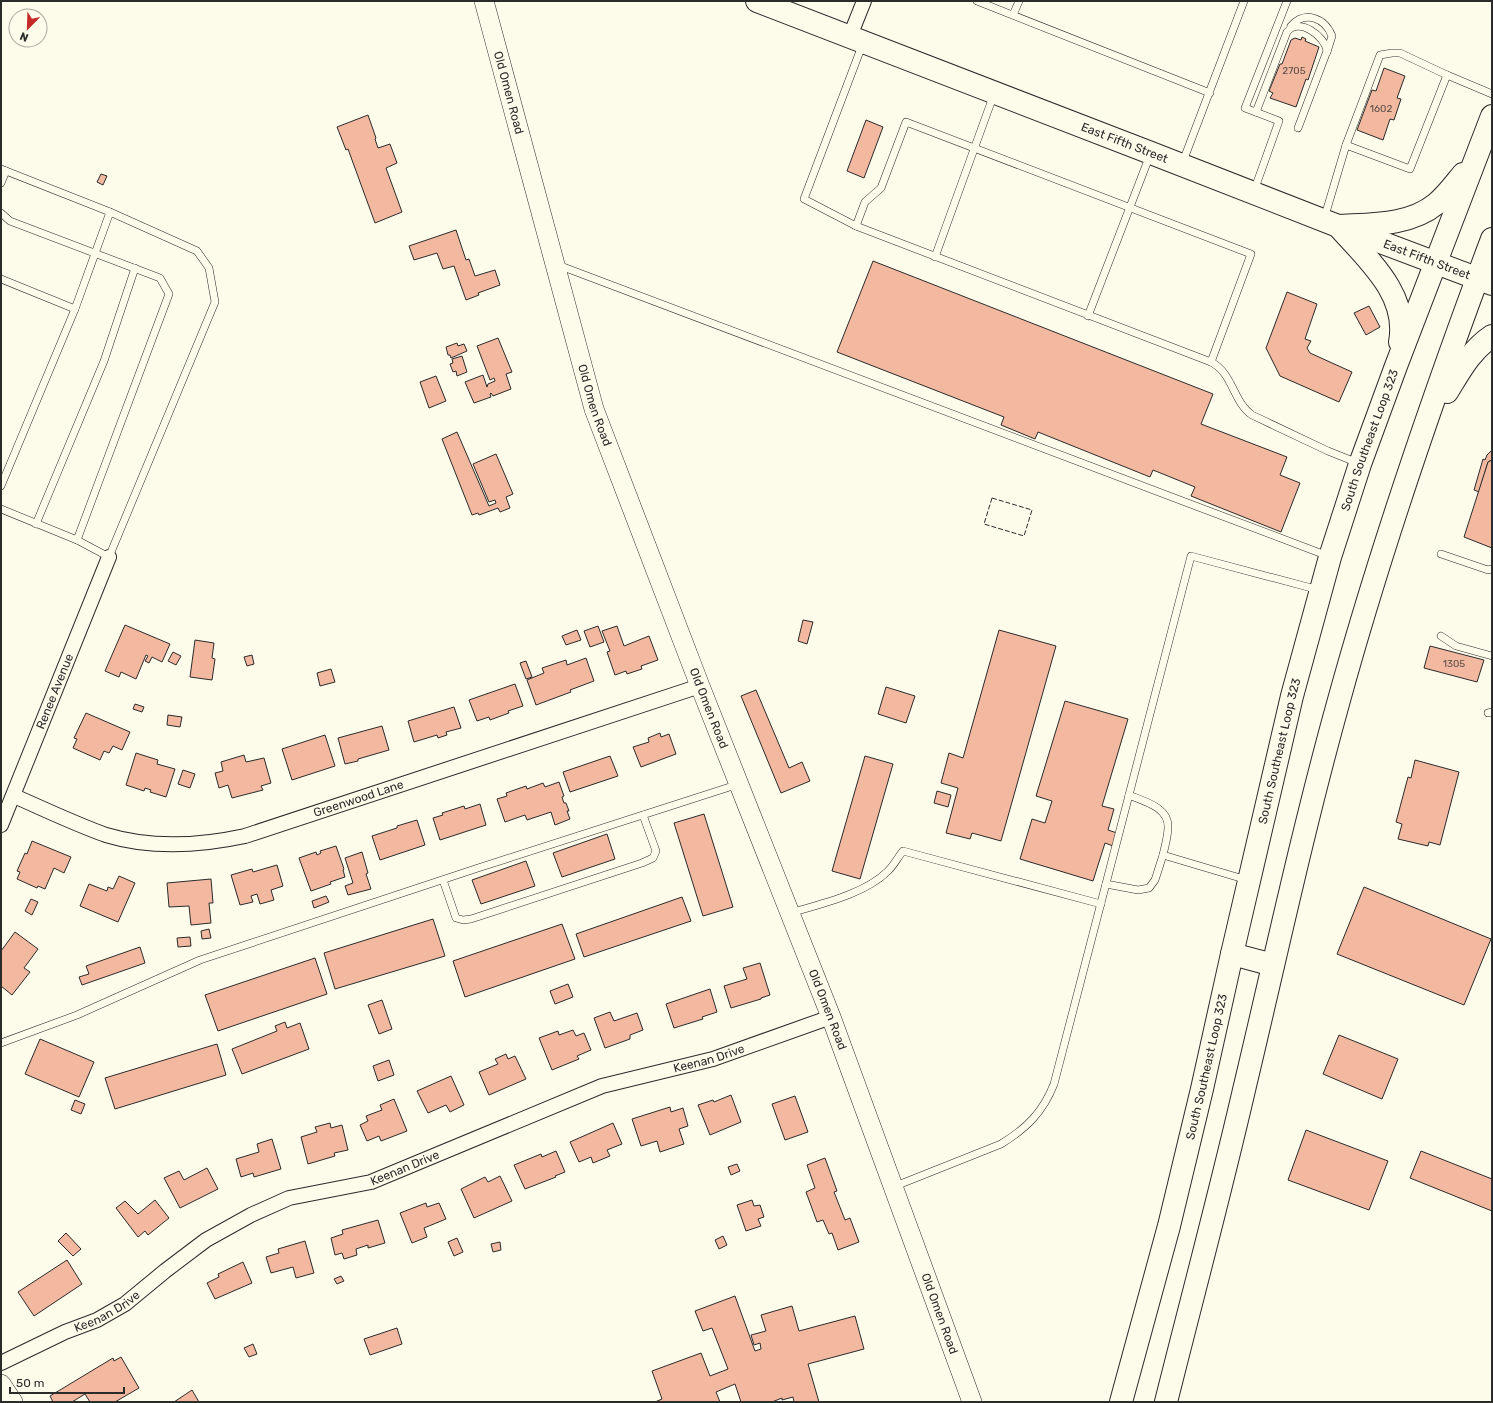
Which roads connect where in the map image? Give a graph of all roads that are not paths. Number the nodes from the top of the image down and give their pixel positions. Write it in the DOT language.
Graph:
graph roads {
  1 [pos="484,1"];
  2 [pos="757,1"];
  3 [pos="864,1"];
  4 [pos="977,1"];
  5 [pos="1019,1"];
  6 [pos="1244,1"];
  7 [pos="1287,1"];
  8 [pos="1013,15"];
  9 [pos="1287,32"];
  10 [pos="857,39"];
  11 [pos="1326,54"];
  12 [pos="1447,75"];
  13 [pos="994,92"];
  14 [pos="1210,93"];
  15 [pos="1492,94"];
  16 [pos="1256,112"];
  17 [pos="1492,116"];
  18 [pos="1298,128"];
  19 [pos="1346,145"];
  20 [pos="974,148"];
  21 [pos="1151,152"];
  22 [pos="1476,158"];
  23 [pos="1182,165"];
  24 [pos="3,170"];
  25 [pos="1,183"];
  26 [pos="1253,193"];
  27 [pos="1130,207"];
  28 [pos="110,212"];
  29 [pos="1,213"];
  30 [pos="1331,224"];
  31 [pos="856,226"];
  32 [pos="1492,240"];
  33 [pos="95,253"];
  34 [pos="935,257"];
  35 [pos="1435,263"];
  36 [pos="554,264"];
  37 [pos="135,268"];
  38 [pos="1,279"];
  39 [pos="1485,281"];
  40 [pos="75,309"];
  41 [pos="1088,316"];
  42 [pos="1492,336"];
  43 [pos="1211,362"];
  44 [pos="1396,366"];
  45 [pos="1427,423"];
  46 [pos="1360,464"];
  47 [pos="1,486"];
  48 [pos="1,510"];
  49 [pos="36,524"];
  50 [pos="77,540"];
  51 [pos="1441,554"];
  52 [pos="109,557"];
  53 [pos="1330,557"];
  54 [pos="1492,569"];
  55 [pos="1321,590"];
  56 [pos="1441,636"];
  57 [pos="1492,656"];
  58 [pos="700,686"];
  59 [pos="739,784"];
  60 [pos="1129,795"];
  61 [pos="14,796"];
  62 [pos="643,814"];
  63 [pos="1,825"];
  64 [pos="1163,855"];
  65 [pos="443,880"];
  66 [pos="1249,880"];
  67 [pos="1106,884"];
  68 [pos="1101,904"];
  69 [pos="790,913"];
  70 [pos="1232,954"];
  71 [pos="1273,965"];
  72 [pos="831,1017"];
  73 [pos="1,1043"];
  74 [pos="893,1187"];
  75 [pos="1,1363"];
  76 [pos="1,1384"];
  77 [pos="969,1401"];
  78 [pos="13,1402"];
  79 [pos="1121,1402"];
  80 [pos="1166,1402"];
  1 -- 36 [label="street, Old Omen Road"];
  2 -- 10 [label="main road, East Fifth Street"];
  3 -- 10 [label="street"];
  4 -- 8 [label="lane"];
  5 -- 8 [label="lane"];
  6 -- 14 [label="lane"];
  7 -- 16 [label="lane"];
  8 -- 14 [label="lane"];
  9 -- 11 [label="lane"];
  9 -- 11 [label="lane"];
  9 -- 16 [label="lane"];
  10 -- 13 [label="main road, East Fifth Street"];
  10 -- 31 [label="lane"];
  11 -- 18 [label="lane"];
  12 -- 15 [label="lane"];
  12 -- 19 [label="lane"];
  12 -- 19 [label="lane"];
  13 -- 20 [label="lane"];
  13 -- 21 [label="main road, East Fifth Street"];
  14 -- 23 [label="lane"];
  16 -- 26 [label="lane"];
  17 -- 22 [label="main road, South Southeast Loop 323"];
  19 -- 30 [label="lane"];
  20 -- 27 [label="lane"];
  20 -- 31 [label="lane"];
  20 -- 34 [label="lane"];
  21 -- 23 [label="main road, East Fifth Street"];
  21 -- 27 [label="lane"];
  22 -- 30 [label="main road"];
  22 -- 35 [label="main road, South Southeast Loop 323"];
  23 -- 26 [label="main road, East Fifth Street"];
  24 -- 25 [label="lane"];
  24 -- 28 [label="lane"];
  26 -- 30 [label="main road, East Fifth Street"];
  27 -- 41 [label="lane"];
  27 -- 43 [label="lane"];
  28 -- 33 [label="lane"];
  28 -- 52 [label="lane"];
  29 -- 33 [label="lane"];
  30 -- 35 [label="main road, East Fifth Street"];
  30 -- 44 [label="main road"];
  31 -- 34 [label="lane"];
  32 -- 39 [label="main road"];
  33 -- 37 [label="lane"];
  33 -- 40 [label="lane"];
  34 -- 41 [label="lane"];
  35 -- 39 [label="main road, East Fifth Street"];
  35 -- 44 [label="main road, South Southeast Loop 323"];
  36 -- 53 [label="lane"];
  36 -- 58 [label="street, Old Omen Road"];
  37 -- 49 [label="lane"];
  37 -- 50 [label="lane"];
  38 -- 40 [label="lane"];
  39 -- 45 [label="main road"];
  40 -- 47 [label="lane"];
  41 -- 43 [label="lane"];
  42 -- 45 [label="main road"];
  43 -- 46 [label="lane"];
  44 -- 46 [label="main road, South Southeast Loop 323"];
  45 -- 71 [label="main road"];
  46 -- 53 [label="main road, South Southeast Loop 323"];
  48 -- 49 [label="lane"];
  49 -- 50 [label="lane"];
  50 -- 52 [label="lane"];
  51 -- 54 [label="lane"];
  52 -- 61 [label="street, Renee Avenue"];
  53 -- 55 [label="main road, South Southeast Loop 323"];
  55 -- 60 [label="lane"];
  55 -- 66 [label="main road, South Southeast Loop 323"];
  56 -- 57 [label="lane"];
  58 -- 59 [label="street, Old Omen Road"];
  58 -- 61 [label="street, Greenwood Lane"];
  59 -- 62 [label="lane"];
  59 -- 69 [label="street, Old Omen Road"];
  60 -- 64 [label="lane"];
  60 -- 67 [label="lane"];
  61 -- 63 [label="street, Renee Avenue"];
  62 -- 65 [label="lane"];
  62 -- 65 [label="lane"];
  64 -- 66 [label="lane"];
  64 -- 67 [label="lane"];
  65 -- 73 [label="lane"];
  66 -- 70 [label="main road, South Southeast Loop 323"];
  67 -- 68 [label="lane"];
  68 -- 69 [label="lane"];
  68 -- 74 [label="lane"];
  69 -- 72 [label="street, Old Omen Road"];
  70 -- 71 [label="main road"];
  70 -- 79 [label="main road, South Southeast Loop 323"];
  71 -- 80 [label="main road"];
  72 -- 74 [label="street, Old Omen Road"];
  72 -- 75 [label="street, Keenan Drive"];
  74 -- 77 [label="street, Old Omen Road"];
  76 -- 78 [label="street"];
}
